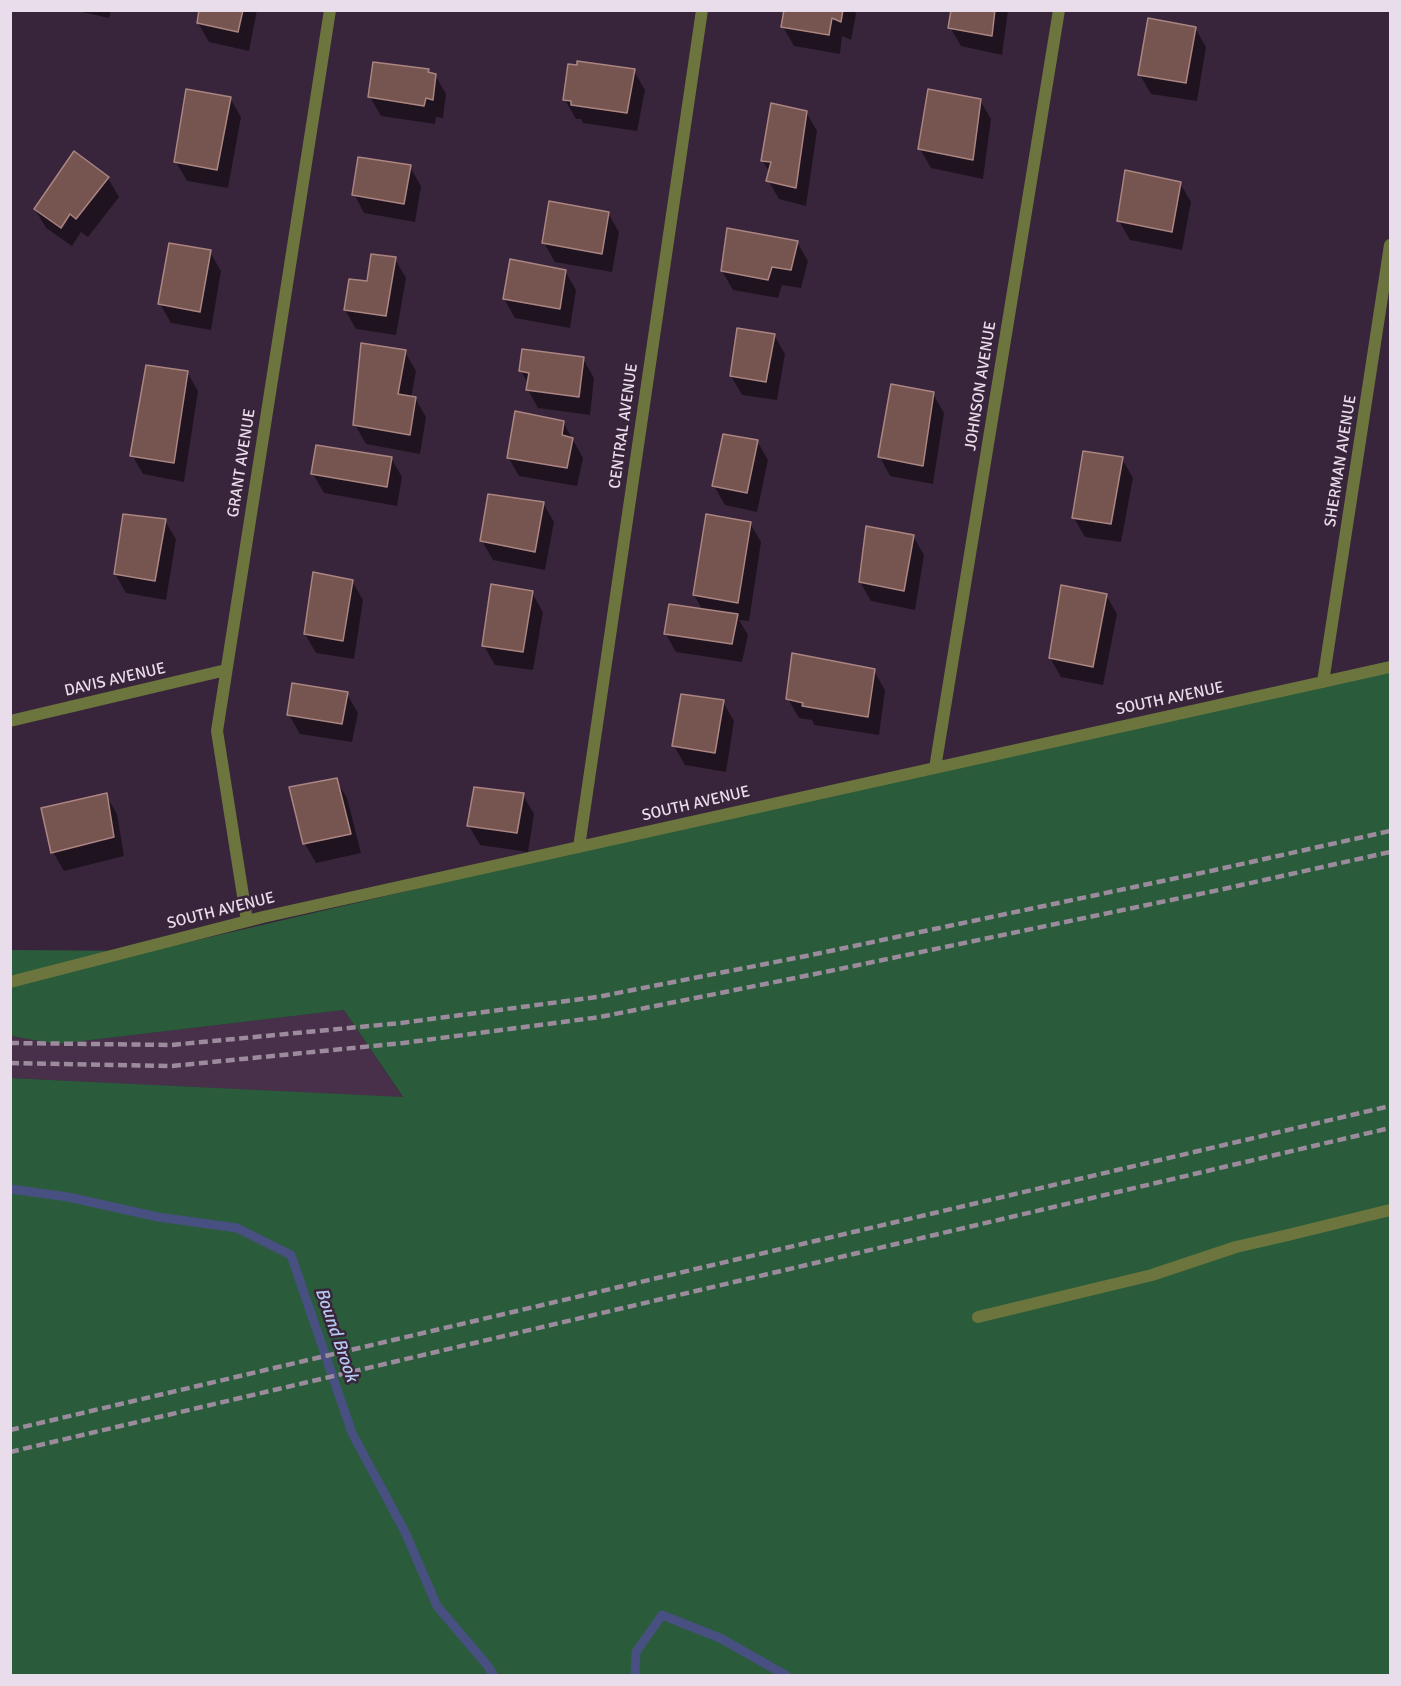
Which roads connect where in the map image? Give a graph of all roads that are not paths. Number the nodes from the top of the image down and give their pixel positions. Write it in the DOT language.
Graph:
graph roads {
  1 [pos="330,10"];
  2 [pos="702,10"];
  3 [pos="1059,10"];
  4 [pos="1390,245"];
  5 [pos="1390,667"];
  6 [pos="226,670"];
  7 [pos="1323,682"];
  8 [pos="10,721"];
  9 [pos="935,768"];
  10 [pos="579,847"];
  11 [pos="247,921"];
  12 [pos="10,982"];
  13 [pos="1390,1210"];
  14 [pos="978,1317"];
  1 -- 6 [label="street, GRANT AVENUE"];
  2 -- 10 [label="street, CENTRAL AVENUE"];
  3 -- 9 [label="street, JOHNSON AVENUE"];
  4 -- 7 [label="street, SHERMAN AVENUE"];
  5 -- 7 [label="street, SOUTH AVENUE"];
  6 -- 8 [label="street, DAVIS AVENUE"];
  6 -- 11 [label="street, GRANT AVENUE"];
  7 -- 9 [label="street, SOUTH AVENUE"];
  9 -- 10 [label="street, SOUTH AVENUE"];
  10 -- 11 [label="street, SOUTH AVENUE"];
  11 -- 12 [label="street, SOUTH AVENUE"];
  13 -- 14 [label="street"];
}
